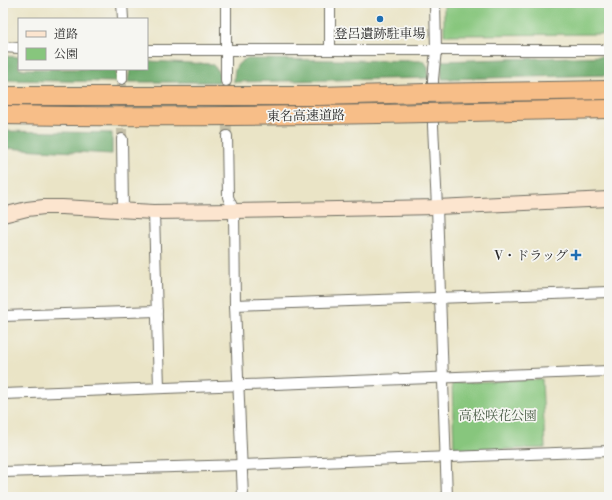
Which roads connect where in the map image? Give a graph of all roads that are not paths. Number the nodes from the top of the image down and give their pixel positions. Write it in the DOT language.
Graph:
graph roads {
  1 [pos="122,3"];
  2 [pos="226,3"];
  3 [pos="330,3"];
  4 [pos="435,3"];
  5 [pos="123,18"];
  6 [pos="3,47"];
  7 [pos="18,48"];
  8 [pos="148,50"];
  9 [pos="226,50"];
  10 [pos="330,50"];
  11 [pos="436,50"];
  12 [pos="609,50"];
  13 [pos="226,81"];
  14 [pos="609,90"];
  15 [pos="3,96"];
  16 [pos="609,109"];
  17 [pos="3,115"];
  18 [pos="227,136"];
  19 [pos="122,139"];
  20 [pos="609,199"];
  21 [pos="437,207"];
  22 [pos="123,210"];
  23 [pos="234,211"];
  24 [pos="154,212"];
  25 [pos="3,216"];
  26 [pos="609,292"];
  27 [pos="440,297"];
  28 [pos="235,305"];
  29 [pos="156,311"];
  30 [pos="3,316"];
  31 [pos="609,371"];
  32 [pos="443,378"];
  33 [pos="238,385"];
  34 [pos="159,388"];
  35 [pos="3,394"];
  36 [pos="609,451"];
  37 [pos="446,457"];
  38 [pos="242,465"];
  39 [pos="3,472"];
  40 [pos="243,497"];
  41 [pos="447,497"];
  1 -- 5 [label="street"];
  2 -- 9 [label="street"];
  3 -- 10 [label="street"];
  4 -- 11 [label="street"];
  6 -- 7 [label="street"];
  8 -- 9 [label="street"];
  9 -- 10 [label="street"];
  9 -- 13 [label="street"];
  10 -- 11 [label="street"];
  11 -- 12 [label="street"];
  11 -- 21 [label="street"];
  14 -- 15 [label="highway, 東名高速道路, bridge"];
  16 -- 17 [label="highway, 東名高速道路, bridge"];
  18 -- 23 [label="street"];
  19 -- 22 [label="street"];
  20 -- 21 [label="street"];
  21 -- 23 [label="street"];
  21 -- 27 [label="street"];
  22 -- 24 [label="street"];
  22 -- 25 [label="street"];
  23 -- 24 [label="street"];
  23 -- 28 [label="street"];
  24 -- 29 [label="street"];
  26 -- 27 [label="street"];
  27 -- 28 [label="street"];
  27 -- 32 [label="street"];
  28 -- 33 [label="street"];
  29 -- 30 [label="street"];
  29 -- 34 [label="street"];
  31 -- 32 [label="street"];
  32 -- 33 [label="street"];
  32 -- 37 [label="street"];
  33 -- 34 [label="street"];
  33 -- 38 [label="street"];
  34 -- 35 [label="street"];
  36 -- 37 [label="street"];
  37 -- 38 [label="street"];
  37 -- 41 [label="street"];
  38 -- 39 [label="street"];
  38 -- 40 [label="street"];
}
